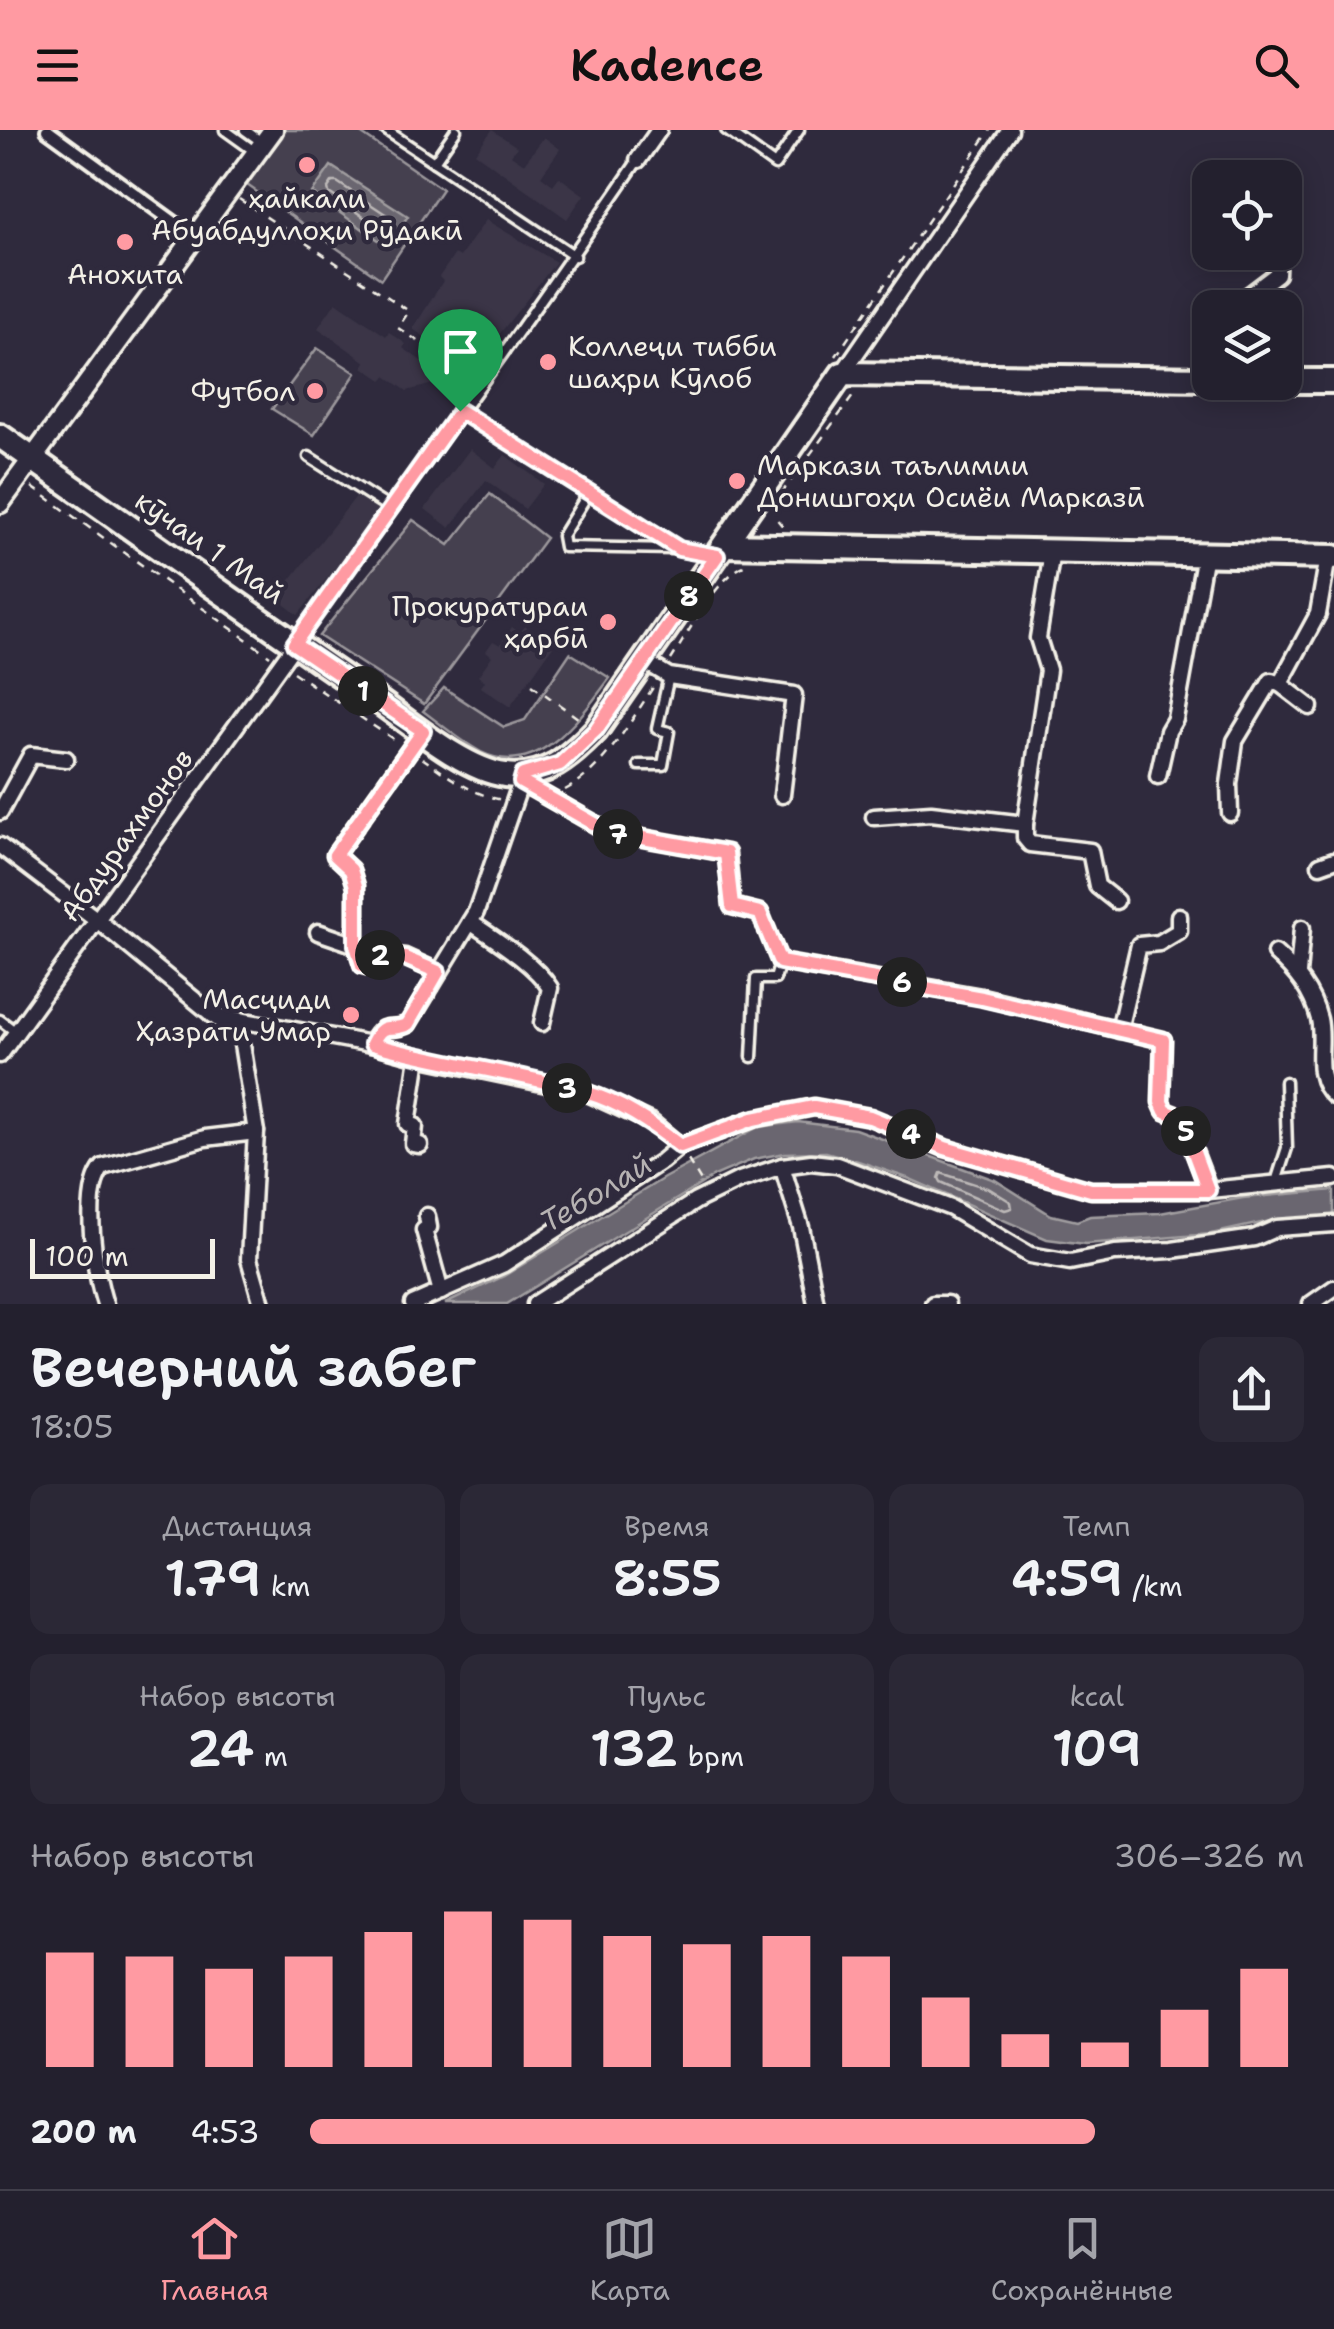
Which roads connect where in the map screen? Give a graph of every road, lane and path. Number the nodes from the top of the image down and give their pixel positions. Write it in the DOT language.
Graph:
graph roads {
  1 [pos="47,130"];
  2 [pos="225,130"];
  3 [pos="245,130"];
  4 [pos="386,130"];
  5 [pos="456,130"];
  6 [pos="659,130"];
  7 [pos="726,130"];
  8 [pos="799,130"];
  9 [pos="990,130"];
  10 [pos="1010,130"];
  11 [pos="264,142"];
  12 [pos="638,160"];
  13 [pos="434,162"];
  14 [pos="227,191"];
  15 [pos="192,236"];
  16 [pos="575,256"];
  17 [pos="1277,270"];
  18 [pos="1256,290"];
  19 [pos="839,366"];
  20 [pos="869,374"];
  21 [pos="1192,380"];
  22 [pos="1302,380"];
  23 [pos="1334,381"];
  24 [pos="480,382"];
  25 [pos="460,411"];
  26 [pos="0,436"];
  27 [pos="33,458"];
  28 [pos="310,458"];
  29 [pos="589,492"];
  30 [pos="0,503"];
  31 [pos="391,509"];
  32 [pos="794,528"];
  33 [pos="679,549"];
  34 [pos="721,550"];
  35 [pos="1052,552"];
  36 [pos="1205,554"];
  37 [pos="1331,557"];
  38 [pos="294,644"];
  39 [pos="644,661"];
  40 [pos="669,676"];
  41 [pos="1280,684"];
  42 [pos="532,685"];
  43 [pos="1310,708"];
  44 [pos="579,726"];
  45 [pos="423,731"];
  46 [pos="66,759"];
  47 [pos="638,765"];
  48 [pos="1158,776"];
  49 [pos="522,779"];
  50 [pos="782,795"];
  51 [pos="0,812"];
  52 [pos="1230,814"];
  53 [pos="874,817"];
  54 [pos="1025,824"];
  55 [pos="0,846"];
  56 [pos="1116,901"];
  57 [pos="1179,916"];
  58 [pos="96,919"];
  59 [pos="470,922"];
  60 [pos="1302,928"];
  61 [pos="318,932"];
  62 [pos="356,945"];
  63 [pos="1275,952"];
  64 [pos="780,962"];
  65 [pos="438,972"];
  66 [pos="1298,974"];
  67 [pos="212,1015"];
  68 [pos="0,1020"];
  69 [pos="542,1024"];
  70 [pos="1119,1030"];
  71 [pos="16,1032"];
  72 [pos="372,1044"];
  73 [pos="0,1055"];
  74 [pos="752,1057"];
  75 [pos="418,1058"];
  76 [pos="1285,1082"];
  77 [pos="1334,1096"];
  78 [pos="256,1132"];
  79 [pos="420,1145"];
  80 [pos="683,1151"];
  81 [pos="782,1166"];
  82 [pos="1334,1178"];
  83 [pos="1276,1182"];
  84 [pos="704,1186"];
  85 [pos="1208,1190"];
  86 [pos="427,1216"];
  87 [pos="1334,1224"];
  88 [pos="1334,1288"];
  89 [pos="441,1292"];
  90 [pos="106,1304"];
  91 [pos="262,1304"];
  92 [pos="414,1304"];
  93 [pos="534,1304"];
  94 [pos="816,1304"];
  95 [pos="933,1304"];
  96 [pos="947,1304"];
  97 [pos="1312,1304"];
  1 -- 15 [label="street"];
  2 -- 11 [label="lane"];
  3 -- 11 [label="lane"];
  4 -- 13 [label="lane"];
  5 -- 13 [label="lane"];
  6 -- 12 [label="street"];
  7 -- 8 [label="lane"];
  9 -- 19 [label="path"];
  10 -- 19 [label="street"];
  11 -- 14 [label="street"];
  12 -- 16 [label="lane"];
  13 -- 16 [label="lane"];
  14 -- 15 [label="street"];
  14 -- 24 [label="path"];
  15 -- 27 [label="street"];
  16 -- 24 [label="lane"];
  17 -- 18 [label="street"];
  19 -- 20 [label="main road"];
  19 -- 34 [label="main road"];
  20 -- 21 [label="main road"];
  20 -- 32 [label="path"];
  22 -- 23 [label="main road"];
  24 -- 25 [label="lane"];
  25 -- 29 [label="lane"];
  25 -- 31 [label="lane"];
  26 -- 27 [label="main road, кӯчаи 1 Май"];
  27 -- 30 [label="street"];
  27 -- 38 [label="main road, кӯчаи 1 Май"];
  28 -- 31 [label="lane"];
  29 -- 33 [label="lane"];
  29 -- 33 [label="lane"];
  31 -- 38 [label="lane"];
  33 -- 34 [label="lane"];
  34 -- 35 [label="main road"];
  34 -- 39 [label="main road"];
  35 -- 36 [label="main road"];
  35 -- 54 [label="street"];
  36 -- 37 [label="main road"];
  36 -- 48 [label="street"];
  37 -- 41 [label="street"];
  38 -- 45 [label="main road, кӯчаи 1 Май"];
  38 -- 58 [label="street, Абдурахмонов"];
  39 -- 40 [label="street"];
  39 -- 49 [label="main road"];
  40 -- 47 [label="lane"];
  40 -- 50 [label="street"];
  41 -- 43 [label="street"];
  41 -- 52 [label="street"];
  42 -- 44 [label="path"];
  45 -- 49 [label="main road, кӯчаи 1 Май"];
  45 -- 62 [label="street"];
  46 -- 51 [label="street"];
  49 -- 59 [label="street"];
  49 -- 64 [label="street"];
  53 -- 54 [label="street"];
  54 -- 56 [label="street"];
  55 -- 58 [label="street"];
  57 -- 70 [label="street"];
  58 -- 67 [label="street"];
  58 -- 71 [label="street, Абдурахмонов"];
  59 -- 65 [label="street"];
  59 -- 69 [label="street"];
  60 -- 66 [label="street"];
  61 -- 62 [label="street"];
  62 -- 65 [label="street"];
  63 -- 66 [label="street"];
  64 -- 70 [label="street"];
  64 -- 74 [label="lane"];
  65 -- 72 [label="street"];
  66 -- 77 [label="street"];
  67 -- 72 [label="street"];
  67 -- 78 [label="street"];
  68 -- 71 [label="lane"];
  70 -- 85 [label="street"];
  71 -- 73 [label="street, Абдурахмонов"];
  72 -- 75 [label="street"];
  75 -- 79 [label="street"];
  75 -- 80 [label="street"];
  76 -- 83 [label="lane"];
  78 -- 90 [label="street"];
  78 -- 91 [label="street"];
  80 -- 84 [label="path"];
  80 -- 85 [label="street"];
  80 -- 89 [label="street"];
  81 -- 87 [label="street"];
  81 -- 93 [label="street"];
  81 -- 94 [label="street"];
  82 -- 83 [label="street"];
  83 -- 85 [label="street"];
  86 -- 89 [label="street"];
  88 -- 97 [label="street"];
  89 -- 92 [label="street"];
  95 -- 96 [label="street"];
}
